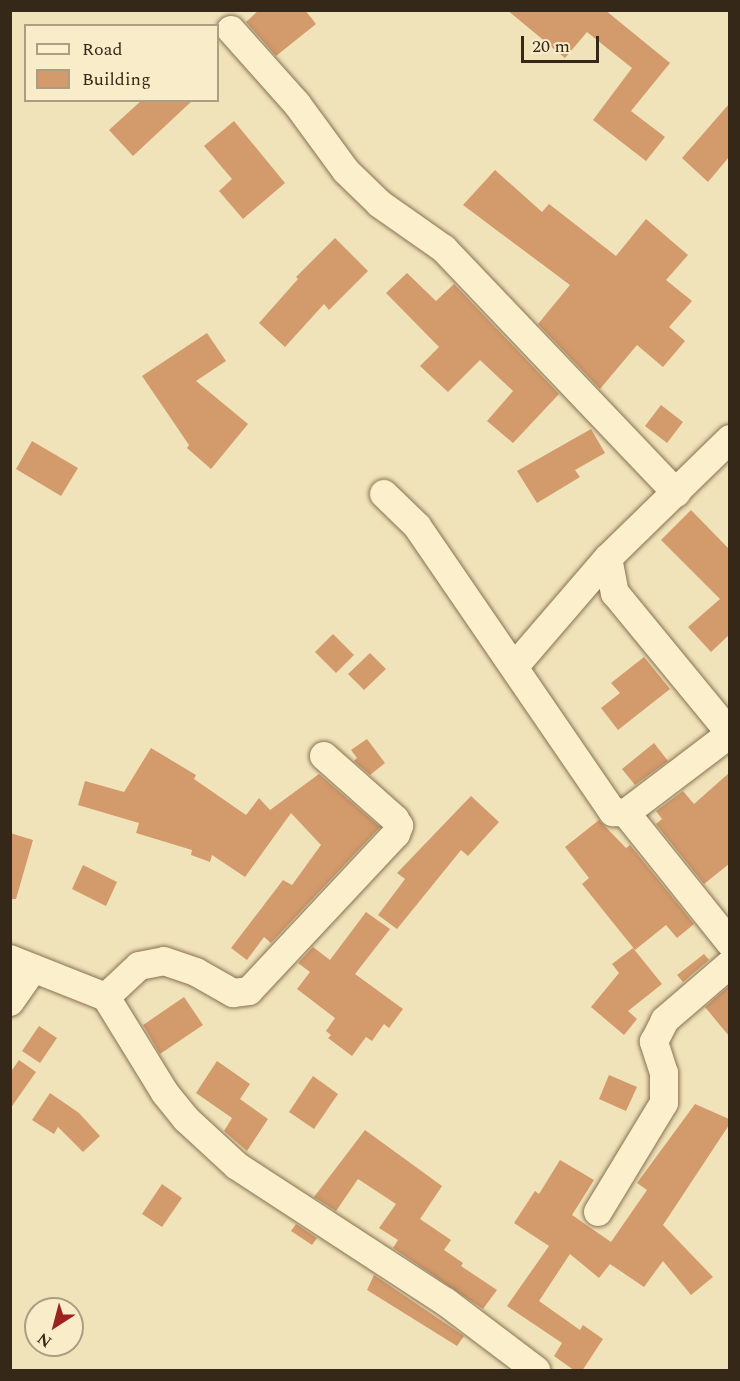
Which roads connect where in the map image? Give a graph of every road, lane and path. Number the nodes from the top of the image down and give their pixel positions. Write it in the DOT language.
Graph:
graph roads {
  1 [pos="231,30"];
  2 [pos="729,439"];
  3 [pos="676,493"];
  4 [pos="384,494"];
  5 [pos="608,558"];
  6 [pos="515,666"];
  7 [pos="729,733"];
  8 [pos="324,756"];
  9 [pos="626,813"];
  10 [pos="729,943"];
  11 [pos="729,964"];
  12 [pos="22,965"];
  13 [pos="106,997"];
  14 [pos="10,1002"];
  15 [pos="598,1212"];
  16 [pos="536,1371"];
  1 -- 3 [label="street"];
  2 -- 3 [label="street"];
  3 -- 5 [label="street"];
  4 -- 6 [label="street"];
  5 -- 6 [label="street"];
  5 -- 7 [label="street"];
  6 -- 9 [label="street"];
  7 -- 9 [label="street"];
  8 -- 13 [label="street"];
  9 -- 10 [label="street"];
  11 -- 15 [label="street"];
  12 -- 13 [label="street"];
  12 -- 14 [label="street"];
  13 -- 16 [label="street"];
}
